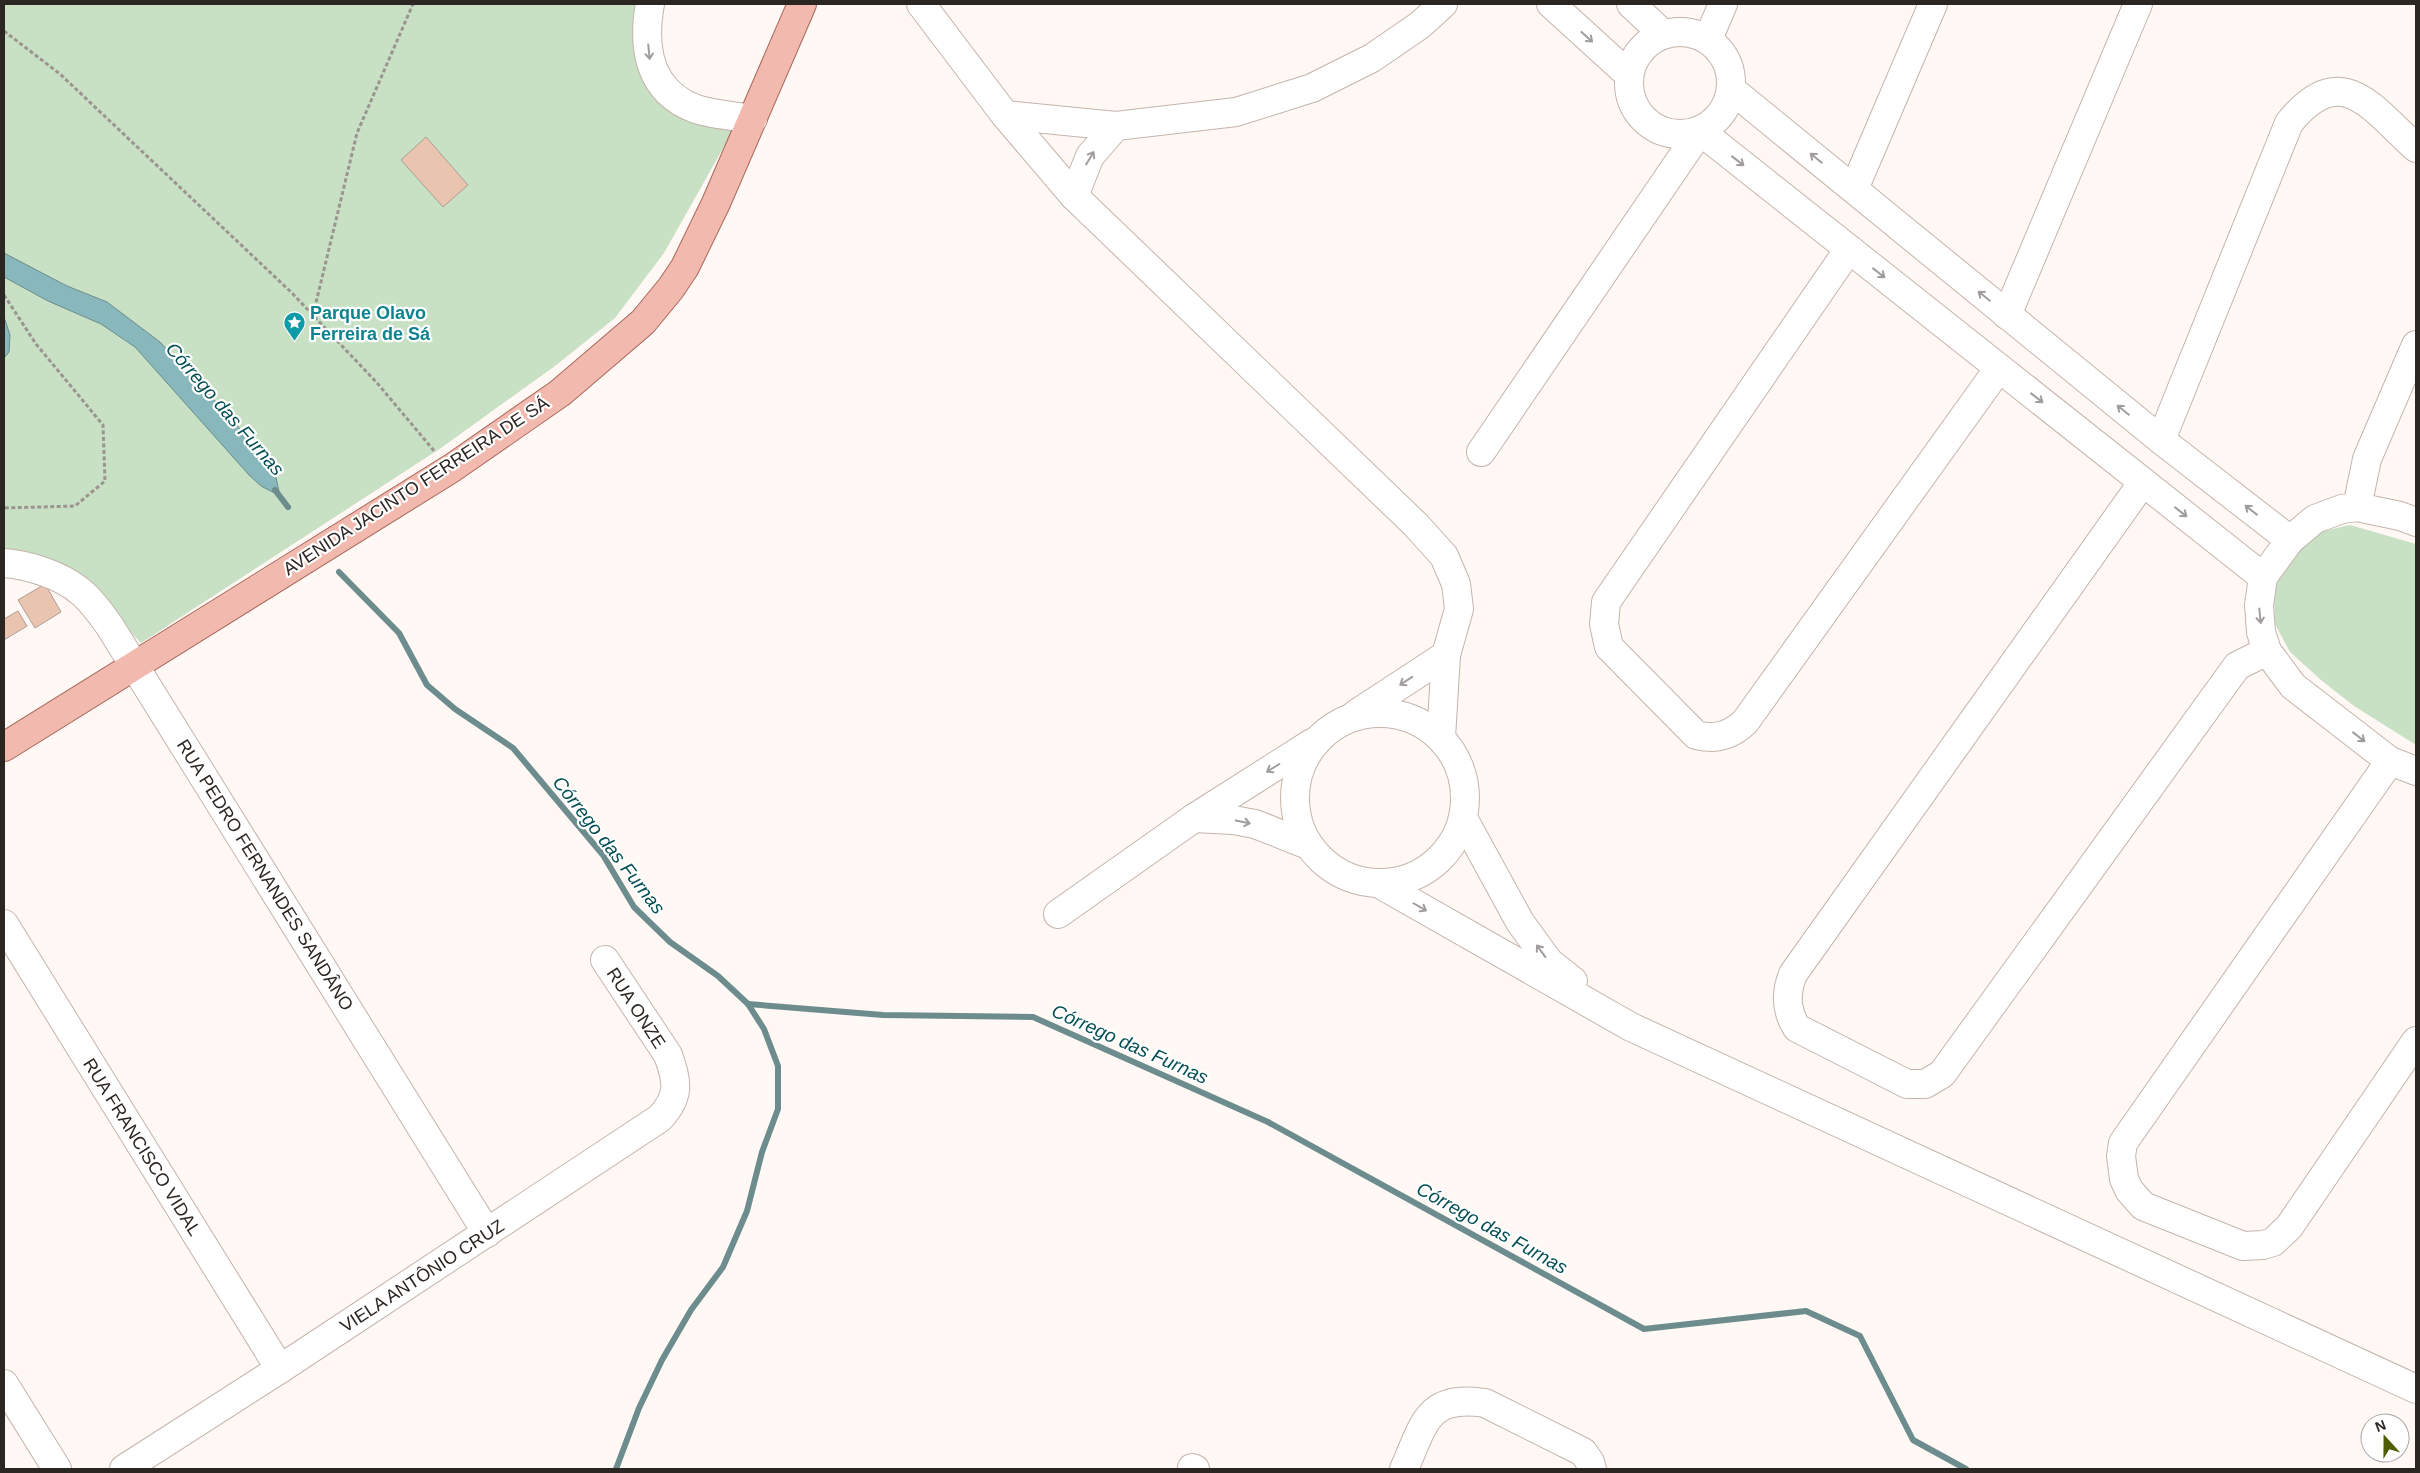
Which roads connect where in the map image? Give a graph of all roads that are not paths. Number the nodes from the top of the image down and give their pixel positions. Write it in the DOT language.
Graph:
graph roads {
  1 [pos="650,4"];
  2 [pos="802,4"];
  3 [pos="921,4"];
  4 [pos="1443,4"];
  5 [pos="1551,4"];
  6 [pos="1631,4"];
  7 [pos="1723,4"];
  8 [pos="1933,4"];
  9 [pos="2138,4"];
  10 [pos="1663,34"];
  11 [pos="1708,39"];
  12 [pos="1629,75"];
  13 [pos="1732,90"];
  14 [pos="1005,115"];
  15 [pos="753,119"];
  16 [pos="1116,126"];
  17 [pos="1700,130"];
  18 [pos="2416,148"];
  19 [pos="1854,189"];
  20 [pos="1074,196"];
  21 [pos="1849,249"];
  22 [pos="2007,314"];
  23 [pos="2416,345"];
  24 [pos="1999,368"];
  25 [pos="2160,440"];
  26 [pos="1481,452"];
  27 [pos="2143,482"];
  28 [pos="2357,507"];
  29 [pos="2416,522"];
  30 [pos="2290,540"];
  31 [pos="4,563"];
  32 [pos="2263,577"];
  33 [pos="2267,651"];
  34 [pos="1446,654"];
  35 [pos="135,665"];
  36 [pos="1350,717"];
  37 [pos="1441,738"];
  38 [pos="1314,742"];
  39 [pos="4,747"];
  40 [pos="2390,761"];
  41 [pos="2416,771"];
  42 [pos="1194,818"];
  43 [pos="1463,818"];
  44 [pos="1308,845"];
  45 [pos="1378,883"];
  46 [pos="1058,914"];
  47 [pos="4,924"];
  48 [pos="605,960"];
  49 [pos="1631,1027"];
  50 [pos="2416,1041"];
  51 [pos="668,1055"];
  52 [pos="487,1233"];
  53 [pos="280,1369"];
  54 [pos="4,1384"];
  55 [pos="2416,1389"];
  56 [pos="57,1469"];
  57 [pos="124,1469"];
  58 [pos="1404,1469"];
  59 [pos="1592,1469"];
  1 -- 15 [label="street, one-way"];
  2 -- 15 [label="main road, AVENIDA JACINTO FERREIRA DE SÁ"];
  3 -- 14 [label="street"];
  4 -- 16 [label="street"];
  5 -- 12 [label="street, one-way"];
  6 -- 10 [label="street"];
  7 -- 11 [label="street"];
  8 -- 19 [label="street"];
  9 -- 22 [label="street"];
  10 -- 11 [label="street"];
  10 -- 12 [label="street"];
  11 -- 13 [label="street"];
  12 -- 17 [label="street"];
  13 -- 17 [label="street"];
  19 -- 13 [label="street, one-way"];
  14 -- 16 [label="street"];
  14 -- 20 [label="street"];
  15 -- 35 [label="main road, AVENIDA JACINTO FERREIRA DE SÁ"];
  20 -- 16 [label="street, one-way"];
  17 -- 21 [label="street, one-way"];
  17 -- 26 [label="street"];
  18 -- 25 [label="street"];
  22 -- 19 [label="street, one-way"];
  20 -- 34 [label="street"];
  21 -- 24 [label="street, one-way"];
  21 -- 24 [label="street"];
  25 -- 22 [label="street, one-way"];
  23 -- 28 [label="street"];
  24 -- 27 [label="street, one-way"];
  30 -- 25 [label="street, one-way"];
  27 -- 32 [label="street, one-way"];
  27 -- 33 [label="street"];
  28 -- 29 [label="street"];
  28 -- 30 [label="street"];
  30 -- 32 [label="street"];
  31 -- 35 [label="street, RUA PEDRO FERNANDES SANDÂNO"];
  32 -- 33 [label="street, one-way"];
  33 -- 40 [label="street, one-way"];
  34 -- 36 [label="street, one-way"];
  34 -- 37 [label="street"];
  35 -- 39 [label="main road, AVENIDA JACINTO FERREIRA DE SÁ"];
  35 -- 52 [label="street, RUA PEDRO FERNANDES SANDÂNO"];
  36 -- 37 [label="street"];
  36 -- 38 [label="street"];
  37 -- 43 [label="street"];
  38 -- 42 [label="street, one-way"];
  38 -- 44 [label="street"];
  40 -- 41 [label="street"];
  40 -- 50 [label="street"];
  42 -- 44 [label="street, one-way"];
  42 -- 46 [label="street"];
  43 -- 45 [label="street"];
  49 -- 43 [label="street, one-way"];
  44 -- 45 [label="street"];
  45 -- 49 [label="street, one-way"];
  47 -- 53 [label="street, RUA FRANCISCO VIDAL"];
  48 -- 51 [label="street, RUA ONZE"];
  49 -- 55 [label="street"];
  51 -- 52 [label="street, VIELA ANTÔNIO CRUZ"];
  52 -- 53 [label="street, VIELA ANTÔNIO CRUZ"];
  53 -- 57 [label="street, VIELA ANTÔNIO CRUZ"];
  54 -- 56 [label="street"];
  58 -- 59 [label="street"];
}
